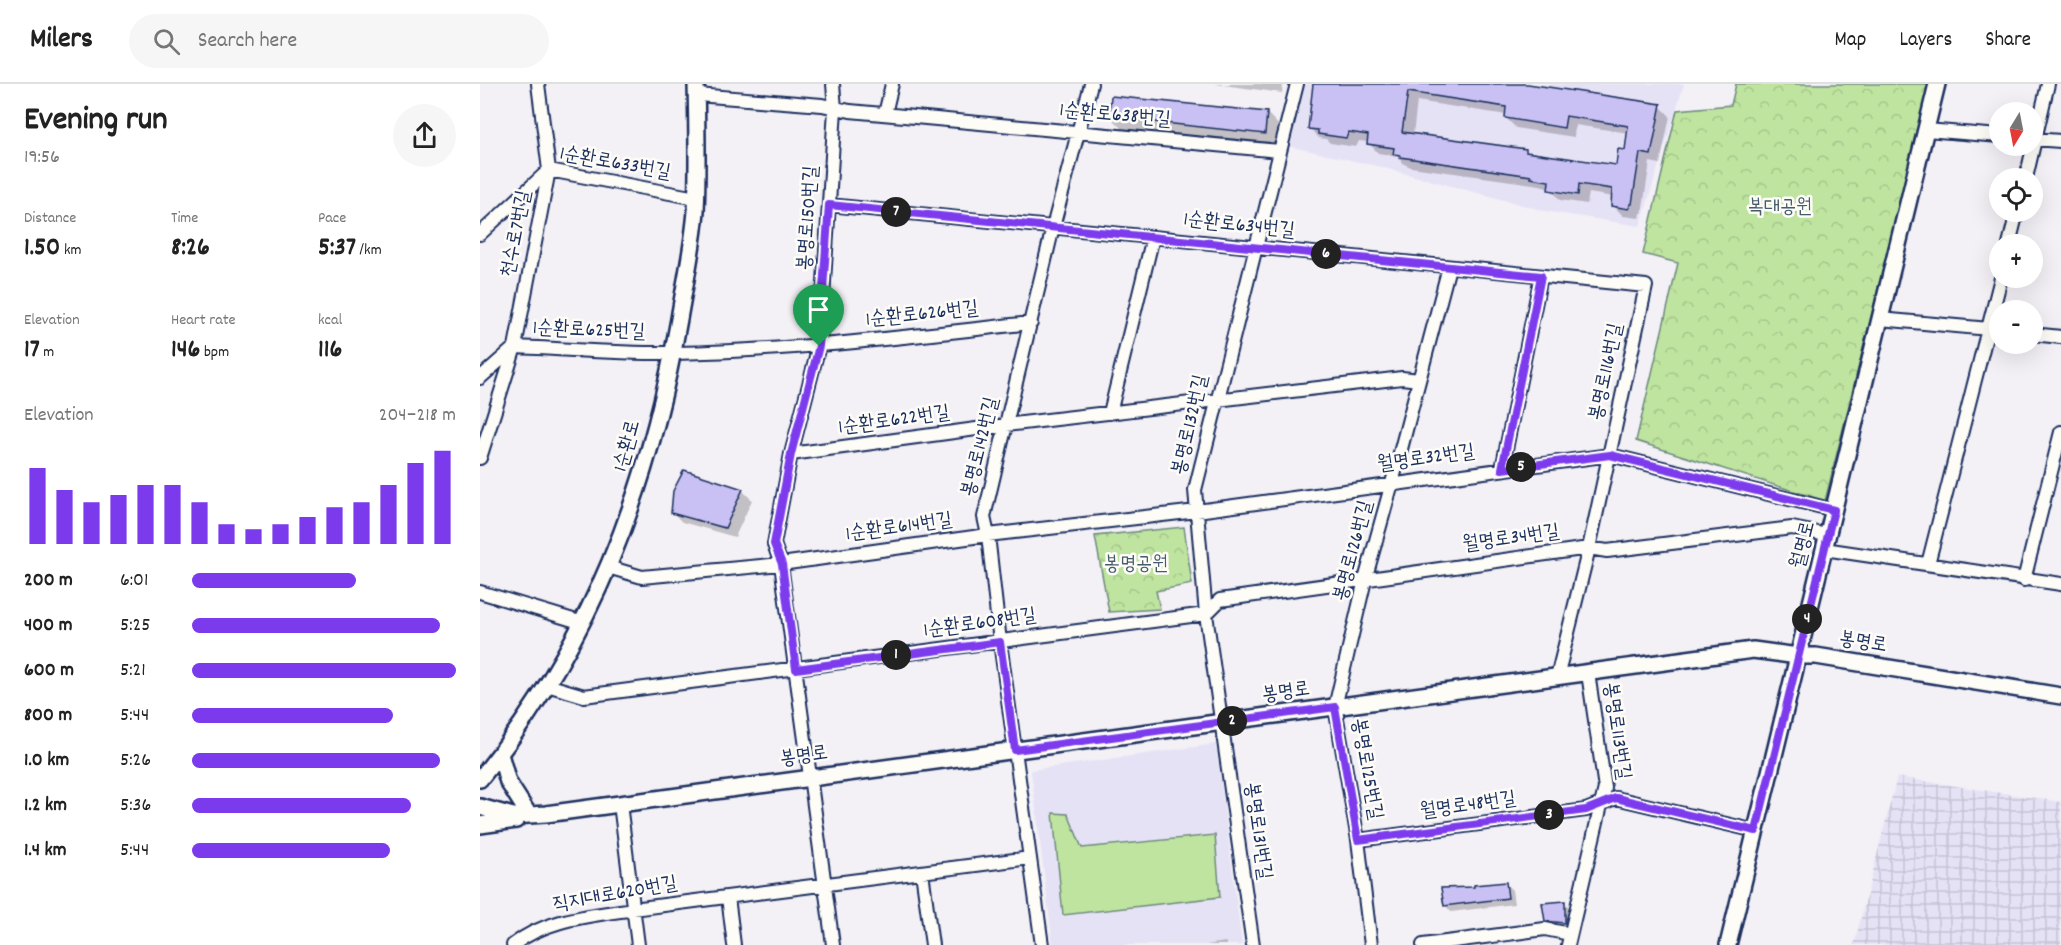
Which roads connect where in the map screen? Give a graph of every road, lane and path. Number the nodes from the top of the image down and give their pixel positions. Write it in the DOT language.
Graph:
graph roads {
  1 [pos="538,84"];
  2 [pos="833,84"];
  3 [pos="892,84"];
  4 [pos="1091,84"];
  5 [pos="1297,84"];
  6 [pos="1937,84"];
  7 [pos="2048,84"];
  8 [pos="697,90"];
  9 [pos="2043,104"];
  10 [pos="835,109"];
  11 [pos="885,114"];
  12 [pos="1926,130"];
  13 [pos="1078,132"];
  14 [pos="1989,135"];
  15 [pos="2043,140"];
  16 [pos="2061,141"];
  17 [pos="1280,152"];
  18 [pos="549,170"];
  19 [pos="696,198"];
  20 [pos="829,205"];
  21 [pos="1053,227"];
  22 [pos="480,234"];
  23 [pos="1154,237"];
  24 [pos="1255,247"];
  25 [pos="1449,267"];
  26 [pos="1541,276"];
  27 [pos="1646,286"];
  28 [pos="1880,319"];
  29 [pos="1031,323"];
  30 [pos="1989,330"];
  31 [pos="2043,335"];
  32 [pos="2061,336"];
  33 [pos="819,346"];
  34 [pos="1989,346"];
  35 [pos="515,347"];
  36 [pos="673,353"];
  37 [pos="480,378"];
  38 [pos="1419,380"];
  39 [pos="1216,400"];
  40 [pos="1110,413"];
  41 [pos="1006,425"];
  42 [pos="2061,432"];
  43 [pos="791,454"];
  44 [pos="1610,455"];
  45 [pos="480,458"];
  46 [pos="1502,469"];
  47 [pos="1392,483"];
  48 [pos="1834,510"];
  49 [pos="1197,511"];
  50 [pos="988,535"];
  51 [pos="1826,542"];
  52 [pos="1589,548"];
  53 [pos="782,564"];
  54 [pos="1928,564"];
  55 [pos="608,567"];
  56 [pos="1365,580"];
  57 [pos="2024,580"];
  58 [pos="2061,584"];
  59 [pos="480,592"];
  60 [pos="1206,614"];
  61 [pos="583,623"];
  62 [pos="1000,642"];
  63 [pos="1798,656"];
  64 [pos="796,669"];
  65 [pos="1588,673"];
  66 [pos="1557,677"];
  67 [pos="547,685"];
  68 [pos="2061,696"];
  69 [pos="1335,707"];
  70 [pos="1221,723"];
  71 [pos="1015,750"];
  72 [pos="500,754"];
  73 [pos="809,778"];
  74 [pos="480,779"];
  75 [pos="620,804"];
  76 [pos="1600,806"];
  77 [pos="480,807"];
  78 [pos="546,814"];
  79 [pos="529,815"];
  80 [pos="480,825"];
  81 [pos="1756,831"];
  82 [pos="1358,840"];
  83 [pos="1030,858"];
  84 [pos="922,872"];
  85 [pos="825,885"];
  86 [pos="728,897"];
  87 [pos="633,909"];
  88 [pos="1569,939"];
  89 [pos="513,945"];
  90 [pos="638,945"];
  91 [pos="735,945"];
  92 [pos="833,945"];
  93 [pos="932,945"];
  94 [pos="1042,945"];
  95 [pos="1253,945"];
  96 [pos="1371,945"];
  97 [pos="1423,945"];
  98 [pos="1728,945"];
  1 -- 18 [label="street, 천수로7번길"];
  2 -- 10 [label="street, 봉명로150번길"];
  3 -- 11 [label="street"];
  4 -- 13 [label="street, 봉명로142번길"];
  5 -- 17 [label="street, 봉명로132번길"];
  6 -- 12 [label="street, 월명로"];
  7 -- 9 [label="street"];
  8 -- 10 [label="street, 1순환로638번길"];
  8 -- 19 [label="street, 1순환로"];
  10 -- 11 [label="street, 1순환로638번길"];
  10 -- 20 [label="street, 봉명로150번길"];
  11 -- 13 [label="street, 1순환로638번길"];
  12 -- 14 [label="street"];
  12 -- 28 [label="street, 월명로"];
  13 -- 17 [label="street, 1순환로638번길"];
  13 -- 21 [label="street, 봉명로142번길"];
  15 -- 16 [label="street"];
  17 -- 24 [label="street, 봉명로132번길"];
  18 -- 19 [label="street, 1순환로633번길"];
  18 -- 22 [label="street, 1순환로633번길"];
  18 -- 35 [label="street, 천수로7번길"];
  19 -- 36 [label="street, 1순환로"];
  20 -- 21 [label="street, 1순환로634번길"];
  20 -- 33 [label="street, 봉명로150번길"];
  21 -- 23 [label="street, 1순환로634번길"];
  21 -- 29 [label="street, 봉명로142번길"];
  23 -- 24 [label="street, 1순환로634번길"];
  23 -- 40 [label="street"];
  24 -- 25 [label="street, 1순환로634번길"];
  24 -- 39 [label="street, 봉명로132번길"];
  25 -- 26 [label="street, 1순환로634번길"];
  25 -- 38 [label="street, 봉명로126번길"];
  26 -- 27 [label="street, 1순환로634번길"];
  26 -- 46 [label="street"];
  27 -- 44 [label="street, 봉명로116번길"];
  28 -- 30 [label="street"];
  28 -- 48 [label="street, 월명로"];
  29 -- 33 [label="street, 1순환로626번길"];
  29 -- 41 [label="street, 봉명로142번길"];
  31 -- 32 [label="street"];
  33 -- 36 [label="street, 1순환로626번길"];
  33 -- 43 [label="street, 봉명로150번길"];
  34 -- 54 [label="street"];
  35 -- 36 [label="street, 1순환로625번길"];
  35 -- 37 [label="street, 1순환로625번길"];
  35 -- 45 [label="street, 천수로7번길"];
  36 -- 55 [label="street, 1순환로"];
  38 -- 39 [label="street, 1순환로622번길"];
  38 -- 47 [label="street, 봉명로126번길"];
  39 -- 40 [label="street, 1순환로622번길"];
  39 -- 49 [label="street, 봉명로132번길"];
  40 -- 41 [label="street, 1순환로622번길"];
  41 -- 43 [label="street, 1순환로622번길"];
  41 -- 50 [label="street, 봉명로142번길"];
  42 -- 57 [label="street"];
  43 -- 53 [label="street, 봉명로150번길"];
  44 -- 46 [label="street, 월명로32번길"];
  44 -- 48 [label="street, 월명로32번길"];
  44 -- 52 [label="street, 봉명로116번길"];
  46 -- 47 [label="street, 월명로32번길"];
  47 -- 49 [label="street, 월명로32번길"];
  47 -- 56 [label="street, 봉명로126번길"];
  48 -- 51 [label="street, 월명로"];
  49 -- 50 [label="street, 1순환로614번길"];
  49 -- 60 [label="street, 봉명로132번길"];
  50 -- 53 [label="street, 1순환로614번길"];
  50 -- 62 [label="street, 봉명로142번길"];
  51 -- 52 [label="street, 월명로34번길"];
  51 -- 54 [label="street, 월명로34번길"];
  51 -- 63 [label="street, 월명로"];
  52 -- 56 [label="street, 월명로34번길"];
  52 -- 66 [label="street, 봉명로116번길"];
  53 -- 55 [label="street, 1순환로614번길"];
  53 -- 64 [label="street, 봉명로150번길"];
  54 -- 57 [label="street, 월명로34번길"];
  55 -- 61 [label="street, 1순환로"];
  56 -- 60 [label="street, 월명로34번길"];
  56 -- 69 [label="street, 봉명로126번길"];
  57 -- 58 [label="street, 월명로34번길"];
  59 -- 61 [label="street"];
  60 -- 62 [label="street, 1순환로608번길"];
  60 -- 70 [label="street, 봉명로132번길"];
  61 -- 67 [label="street, 1순환로"];
  62 -- 64 [label="street, 1순환로608번길"];
  62 -- 71 [label="street, 봉명로142번길"];
  63 -- 65 [label="street, 봉명로"];
  63 -- 68 [label="street, 봉명로"];
  63 -- 81 [label="street, 월명로"];
  64 -- 67 [label="street, 1순환로608번길"];
  64 -- 73 [label="street, 봉명로150번길"];
  65 -- 66 [label="street, 봉명로"];
  65 -- 76 [label="street, 봉명로113번길"];
  66 -- 69 [label="street, 봉명로"];
  67 -- 72 [label="street, 1순환로"];
  69 -- 70 [label="street, 봉명로"];
  69 -- 82 [label="street, 봉명로125번길"];
  70 -- 71 [label="street, 봉명로"];
  70 -- 95 [label="street, 봉명로131번길"];
  71 -- 73 [label="street, 봉명로"];
  71 -- 83 [label="street, 봉명로142번길"];
  72 -- 74 [label="street, 1순환로"];
  72 -- 79 [label="street"];
  73 -- 75 [label="street, 봉명로"];
  73 -- 85 [label="street, 봉명로150번길"];
  75 -- 78 [label="street, 봉명로"];
  75 -- 87 [label="street"];
  76 -- 81 [label="street, 월명로48번길"];
  76 -- 82 [label="street, 월명로48번길"];
  76 -- 88 [label="street, 봉명로113번길"];
  77 -- 79 [label="street, 봉명로"];
  78 -- 79 [label="street, 봉명로"];
  78 -- 80 [label="street"];
  81 -- 98 [label="street, 월명로"];
  82 -- 96 [label="street, 봉명로125번길"];
  83 -- 84 [label="street, 직지대로620번길"];
  83 -- 94 [label="street, 봉명로142번길"];
  84 -- 85 [label="street, 직지대로620번길"];
  84 -- 93 [label="street"];
  85 -- 86 [label="street, 직지대로620번길"];
  85 -- 92 [label="street, 봉명로150번길"];
  86 -- 87 [label="street, 직지대로620번길"];
  86 -- 91 [label="street"];
  87 -- 89 [label="street, 직지대로620번길"];
  87 -- 90 [label="street"];
  88 -- 97 [label="street, 봉명로113번길"];
}
